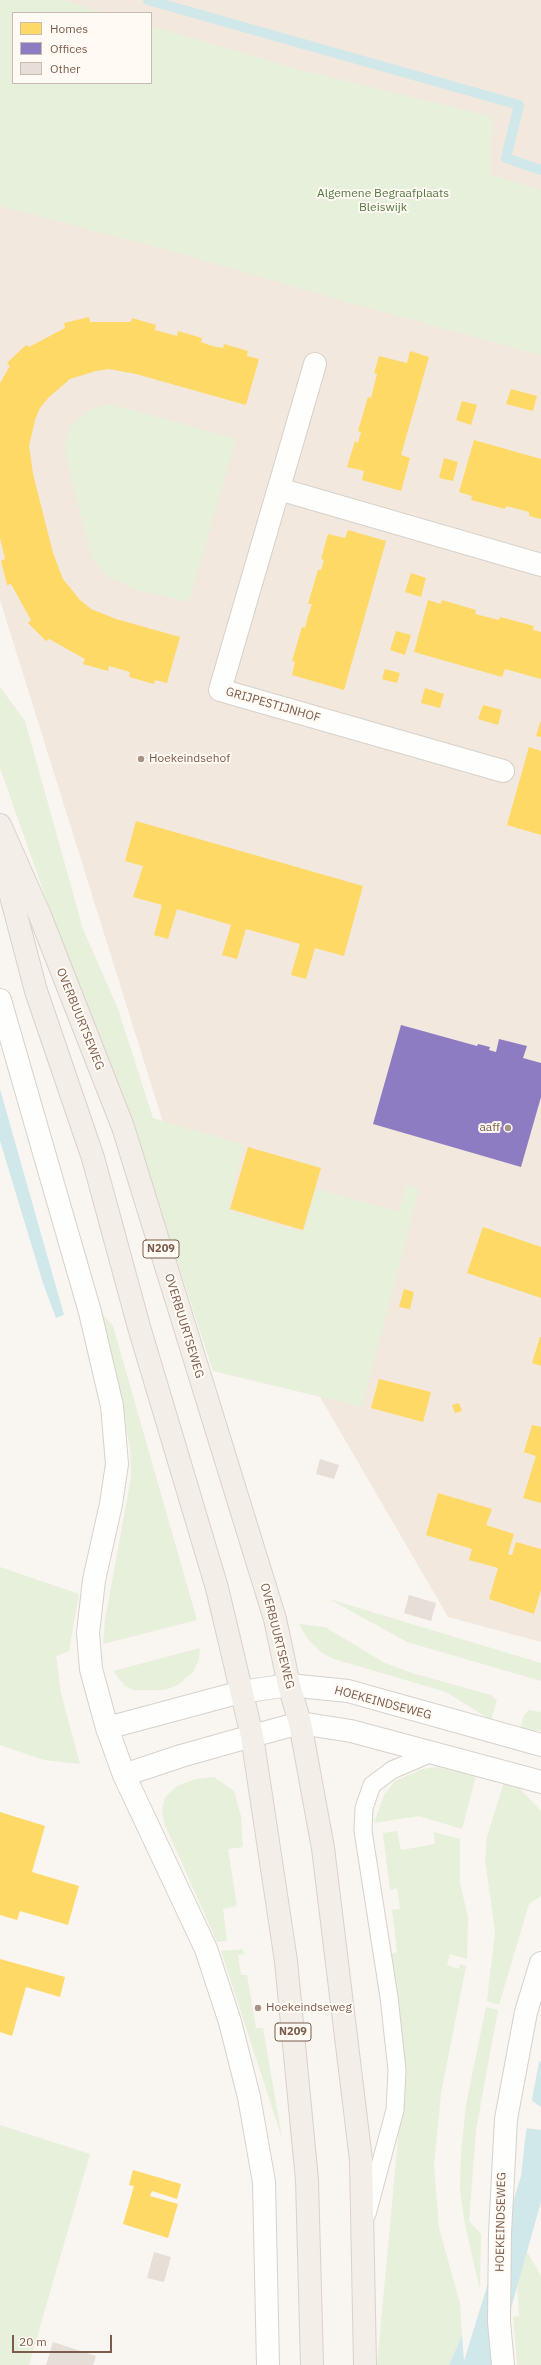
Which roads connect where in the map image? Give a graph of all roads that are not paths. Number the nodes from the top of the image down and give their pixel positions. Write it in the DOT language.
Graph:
graph roads {
  1 [pos="315,364"];
  2 [pos="279,489"];
  3 [pos="541,565"];
  4 [pos="503,771"];
  5 [pos="0,825"];
  6 [pos="0,854"];
  7 [pos="0,1000"];
  8 [pos="288,1685"];
  9 [pos="241,1692"];
  10 [pos="300,1723"];
  11 [pos="107,1728"];
  12 [pos="252,1736"];
  13 [pos="541,1745"];
  14 [pos="434,1752"];
  15 [pos="124,1775"];
  16 [pos="541,1782"];
  17 [pos="541,1963"];
  18 [pos="362,2229"];
  19 [pos="268,2365"];
  20 [pos="312,2365"];
  21 [pos="365,2365"];
  22 [pos="503,2365"];
  1 -- 2 [label="street, GRIJPESTIJNHOF"];
  2 -- 3 [label="street"];
  2 -- 4 [label="street, GRIJPESTIJNHOF"];
  5 -- 8 [label="main road, OVERBUURTSEWEG / N209"];
  6 -- 9 [label="main road, N209"];
  7 -- 11 [label="street"];
  8 -- 9 [label="street, HOEKEINDSEWEG"];
  8 -- 10 [label="main road, OVERBUURTSEWEG / N209"];
  8 -- 13 [label="street, HOEKEINDSEWEG"];
  9 -- 11 [label="street, HOEKEINDSEWEG"];
  9 -- 12 [label="main road, N209"];
  10 -- 12 [label="street"];
  10 -- 14 [label="street"];
  10 -- 18 [label="main road, N209"];
  11 -- 15 [label="street"];
  12 -- 15 [label="street"];
  12 -- 20 [label="main road, N209"];
  14 -- 16 [label="street"];
  14 -- 18 [label="lane"];
  15 -- 19 [label="street"];
  17 -- 22 [label="street, HOEKEINDSEWEG"];
  18 -- 21 [label="main road, N209"];
}
